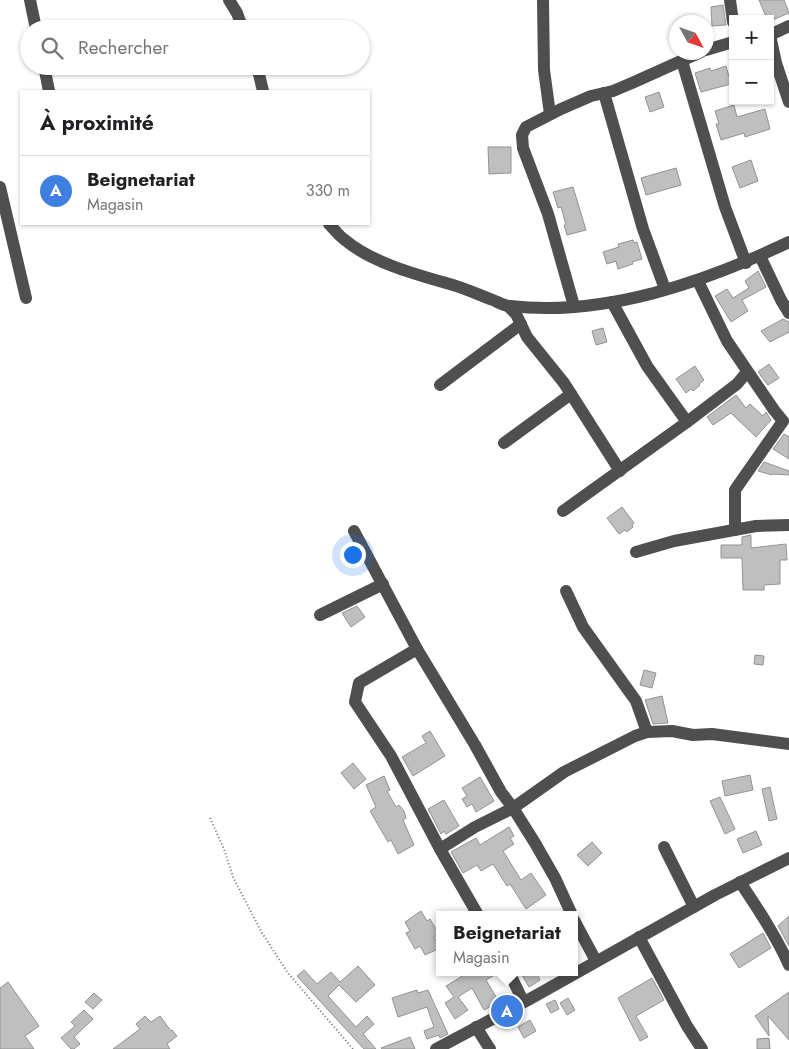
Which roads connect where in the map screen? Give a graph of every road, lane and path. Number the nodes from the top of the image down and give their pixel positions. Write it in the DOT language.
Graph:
graph roads {
  1 [pos="30,0"];
  2 [pos="229,0"];
  3 [pos="543,0"];
  4 [pos="730,0"];
  5 [pos="732,15"];
  6 [pos="34,20"];
  7 [pos="239,20"];
  8 [pos="789,26"];
  9 [pos="774,33"];
  10 [pos="729,43"];
  11 [pos="714,48"];
  12 [pos="774,54"];
  13 [pos="682,61"];
  14 [pos="46,75"];
  15 [pos="259,75"];
  16 [pos="49,90"];
  17 [pos="263,90"];
  18 [pos="604,93"];
  19 [pos="789,102"];
  20 [pos="550,114"];
  21 [pos="0,186"];
  22 [pos="330,225"];
  23 [pos="789,242"];
  24 [pos="760,256"];
  25 [pos="746,263"];
  26 [pos="698,281"];
  27 [pos="666,289"];
  28 [pos="26,298"];
  29 [pos="612,302"];
  30 [pos="508,306"];
  31 [pos="574,306"];
  32 [pos="789,313"];
  33 [pos="521,324"];
  34 [pos="747,372"];
  35 [pos="440,385"];
  36 [pos="572,394"];
  37 [pos="687,422"];
  38 [pos="786,423"];
  39 [pos="504,443"];
  40 [pos="620,471"];
  41 [pos="563,511"];
  42 [pos="789,525"];
  43 [pos="735,530"];
  44 [pos="354,531"];
  45 [pos="636,552"];
  46 [pos="383,584"];
  47 [pos="566,591"];
  48 [pos="320,615"];
  49 [pos="417,649"];
  50 [pos="647,732"];
  51 [pos="789,744"];
  52 [pos="513,808"];
  53 [pos="210,818"];
  54 [pos="664,847"];
  55 [pos="440,848"];
  56 [pos="789,858"];
  57 [pos="740,882"];
  58 [pos="694,907"];
  59 [pos="476,911"];
  60 [pos="570,911"];
  61 [pos="578,927"];
  62 [pos="639,937"];
  63 [pos="596,961"];
  64 [pos="789,965"];
  65 [pos="578,971"];
  66 [pos="511,976"];
  67 [pos="570,976"];
  68 [pos="523,1001"];
  69 [pos="476,1027"];
  70 [pos="353,1049"];
  71 [pos="436,1049"];
  72 [pos="490,1049"];
  73 [pos="702,1049"];
  1 -- 6 [label="street"];
  2 -- 7 [label="street"];
  3 -- 20 [label="street"];
  4 -- 5 [label="street"];
  8 -- 9 [label="street"];
  10 -- 11 [label="street"];
  12 -- 19 [label="street"];
  13 -- 18 [label="street"];
  13 -- 25 [label="street"];
  14 -- 16 [label="street"];
  15 -- 17 [label="street"];
  18 -- 20 [label="street"];
  18 -- 27 [label="street"];
  20 -- 31 [label="street"];
  21 -- 28 [label="street"];
  22 -- 30 [label="street"];
  23 -- 24 [label="street"];
  24 -- 25 [label="street"];
  24 -- 32 [label="street"];
  25 -- 26 [label="street"];
  26 -- 27 [label="street"];
  26 -- 34 [label="street"];
  27 -- 29 [label="street"];
  29 -- 31 [label="street"];
  29 -- 37 [label="street"];
  30 -- 31 [label="street"];
  30 -- 33 [label="street"];
  33 -- 35 [label="street"];
  33 -- 36 [label="street"];
  34 -- 37 [label="street"];
  34 -- 38 [label="street"];
  36 -- 39 [label="street"];
  36 -- 40 [label="street"];
  37 -- 40 [label="street"];
  38 -- 43 [label="street"];
  40 -- 41 [label="street"];
  42 -- 43 [label="street"];
  43 -- 45 [label="street"];
  44 -- 46 [label="street"];
  46 -- 48 [label="street"];
  46 -- 49 [label="street"];
  47 -- 50 [label="street"];
  49 -- 52 [label="street"];
  49 -- 55 [label="street"];
  50 -- 51 [label="street"];
  50 -- 52 [label="street"];
  52 -- 55 [label="street"];
  52 -- 60 [label="street"];
  53 -- 70 [label="path"];
  54 -- 58 [label="street"];
  55 -- 59 [label="street"];
  56 -- 57 [label="street"];
  57 -- 58 [label="street"];
  57 -- 64 [label="street"];
  58 -- 62 [label="street"];
  61 -- 63 [label="street"];
  62 -- 63 [label="street"];
  62 -- 73 [label="street"];
  63 -- 65 [label="street"];
  66 -- 68 [label="street"];
  67 -- 68 [label="street"];
  68 -- 69 [label="street"];
  69 -- 71 [label="street"];
  69 -- 72 [label="street"];
}
